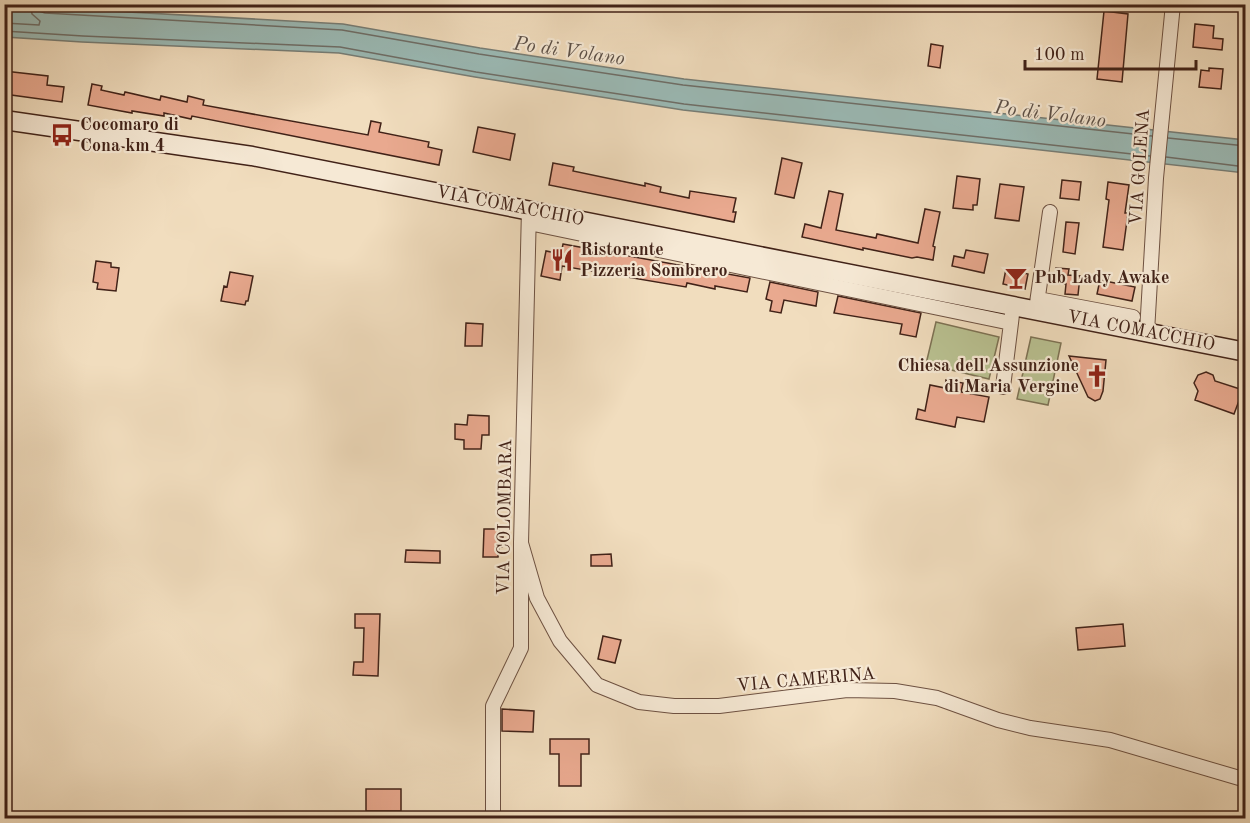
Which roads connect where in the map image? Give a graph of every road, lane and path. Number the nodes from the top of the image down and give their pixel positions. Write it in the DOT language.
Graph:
graph roads {
  1 [pos="1173,4"];
  2 [pos="4,120"];
  3 [pos="1050,212"];
  4 [pos="529,216"];
  5 [pos="1037,304"];
  6 [pos="1012,314"];
  7 [pos="1133,317"];
  8 [pos="1147,332"];
  9 [pos="1245,352"];
  10 [pos="1003,387"];
  11 [pos="521,543"];
  12 [pos="1245,780"];
  13 [pos="493,819"];
  1 -- 8 [label="street, VIA GOLENA"];
  2 -- 4 [label="main road, VIA COMACCHIO"];
  3 -- 5 [label="street"];
  4 -- 6 [label="main road, VIA COMACCHIO"];
  4 -- 11 [label="street, VIA COLOMBARA"];
  5 -- 6 [label="main road, VIA COMACCHIO"];
  5 -- 7 [label="street, VIA COMACCHIO"];
  5 -- 8 [label="main road, VIA COMACCHIO"];
  6 -- 10 [label="street"];
  8 -- 9 [label="main road, VIA COMACCHIO"];
  11 -- 12 [label="street, VIA CAMERINA"];
  11 -- 13 [label="street, VIA COLOMBARA"];
}
